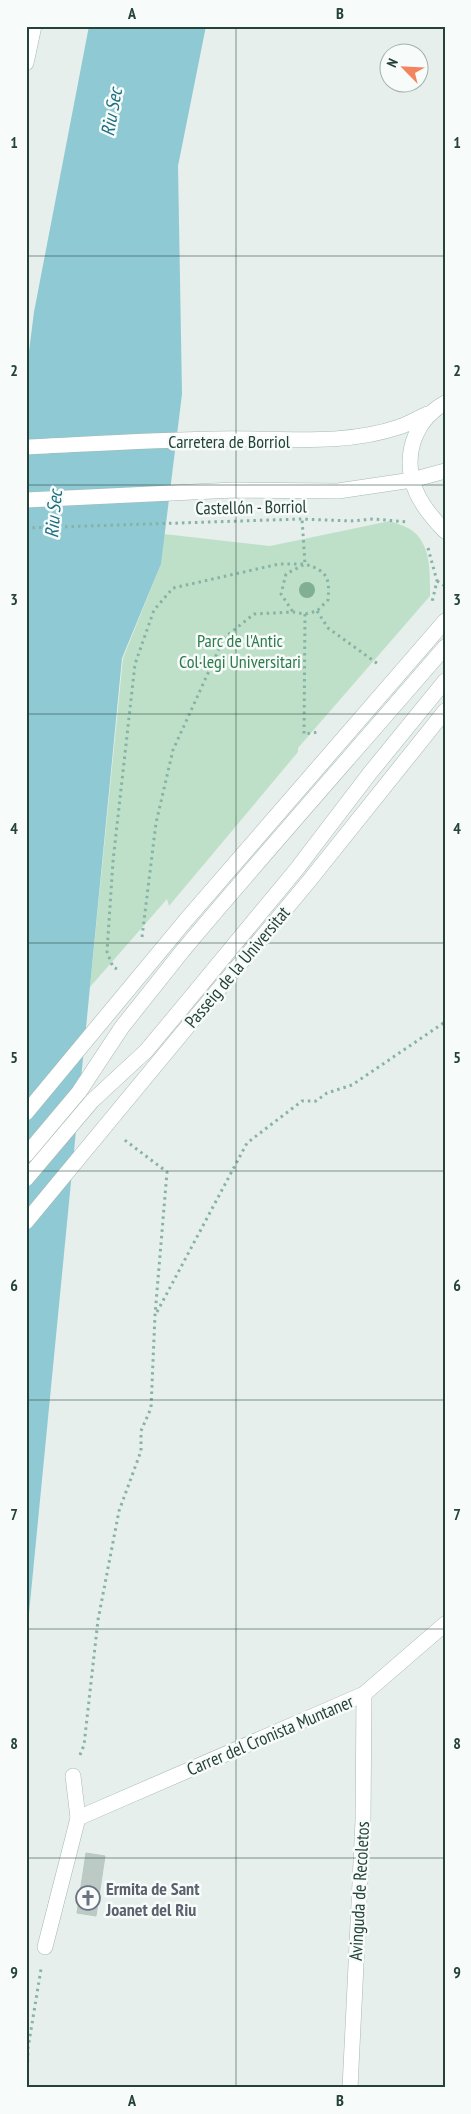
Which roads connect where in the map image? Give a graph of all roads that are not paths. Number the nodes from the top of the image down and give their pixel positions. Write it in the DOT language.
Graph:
graph roads {
  1 [pos="34,26"];
  2 [pos="26,63"];
  3 [pos="445,402"];
  4 [pos="427,414"];
  5 [pos="26,447"];
  6 [pos="445,471"];
  7 [pos="412,480"];
  8 [pos="26,500"];
  9 [pos="445,532"];
  10 [pos="445,621"];
  11 [pos="445,647"];
  12 [pos="445,681"];
  13 [pos="445,710"];
  14 [pos="26,1113"];
  15 [pos="26,1155"];
  16 [pos="26,1179"];
  17 [pos="26,1222"];
  18 [pos="445,1624"];
  19 [pos="364,1694"];
  20 [pos="73,1776"];
  21 [pos="78,1818"];
  22 [pos="45,1947"];
  23 [pos="350,2088"];
  1 -- 2 [label="street"];
  3 -- 4 [label="street, Carretera de Borriol"];
  4 -- 5 [label="street, Carretera de Borriol"];
  4 -- 7 [label="street"];
  6 -- 7 [label="street"];
  7 -- 8 [label="street"];
  7 -- 9 [label="street"];
  10 -- 14 [label="street, bridge"];
  11 -- 15 [label="street, bridge"];
  12 -- 16 [label="street, bridge"];
  13 -- 17 [label="street, Passeig de la Universitat, bridge"];
  18 -- 19 [label="street, Carrer del Cronista Muntaner"];
  19 -- 21 [label="street, Carrer del Cronista Muntaner"];
  19 -- 23 [label="street, Avinguda de Recoletos"];
  20 -- 21 [label="street"];
  21 -- 22 [label="street"];
}
